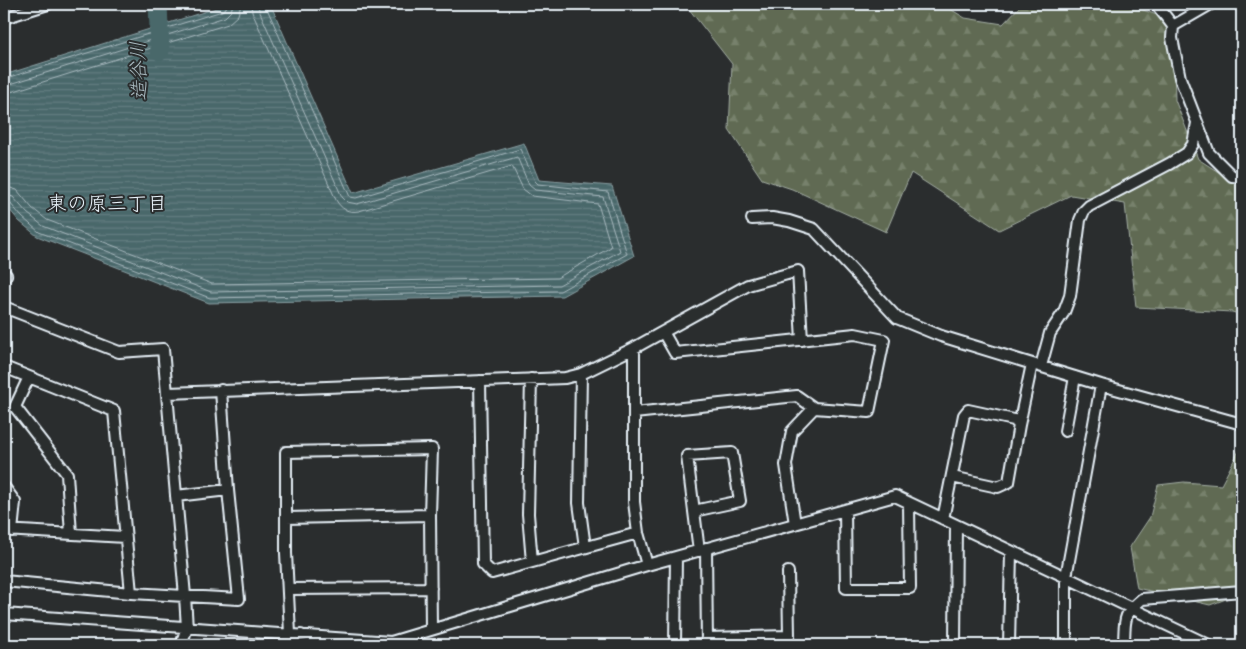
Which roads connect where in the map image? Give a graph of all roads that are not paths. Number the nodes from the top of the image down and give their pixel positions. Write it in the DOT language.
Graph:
graph roads {
  1 [pos="48,4"];
  2 [pos="1156,4"];
  3 [pos="1211,4"];
  4 [pos="4,18"];
  5 [pos="1174,26"];
  6 [pos="1197,123"];
  7 [pos="1242,177"];
  8 [pos="752,219"];
  9 [pos="4,273"];
  10 [pos="4,278"];
  11 [pos="4,307"];
  12 [pos="663,332"];
  13 [pos="802,340"];
  14 [pos="634,348"];
  15 [pos="1037,365"];
  16 [pos="4,367"];
  17 [pos="582,374"];
  18 [pos="29,377"];
  19 [pos="1075,377"];
  20 [pos="531,379"];
  21 [pos="480,381"];
  22 [pos="1101,384"];
  23 [pos="221,390"];
  24 [pos="168,393"];
  25 [pos="814,408"];
  26 [pos="634,413"];
  27 [pos="1242,424"];
  28 [pos="1019,425"];
  29 [pos="1065,431"];
  30 [pos="952,477"];
  31 [pos="4,487"];
  32 [pos="228,490"];
  33 [pos="176,496"];
  34 [pos="909,503"];
  35 [pos="845,510"];
  36 [pos="694,511"];
  37 [pos="430,515"];
  38 [pos="286,518"];
  39 [pos="944,519"];
  40 [pos="796,524"];
  41 [pos="956,525"];
  42 [pos="8,530"];
  43 [pos="638,533"];
  44 [pos="71,534"];
  45 [pos="125,537"];
  46 [pos="585,547"];
  47 [pos="703,549"];
  48 [pos="1011,552"];
  49 [pos="676,557"];
  50 [pos="532,562"];
  51 [pos="647,565"];
  52 [pos="788,572"];
  53 [pos="1066,577"];
  54 [pos="4,581"];
  55 [pos="431,588"];
  56 [pos="288,589"];
  57 [pos="1242,591"];
  58 [pos="131,592"];
  59 [pos="185,596"];
  60 [pos="1130,609"];
  61 [pos="4,614"];
  62 [pos="187,628"];
  63 [pos="431,629"];
  64 [pos="290,634"];
  65 [pos="301,640"];
  66 [pos="336,641"];
  67 [pos="707,642"];
  68 [pos="391,643"];
  69 [pos="183,645"];
  70 [pos="675,645"];
  71 [pos="955,645"];
  72 [pos="1009,645"];
  73 [pos="1066,645"];
  74 [pos="1124,645"];
  75 [pos="1209,645"];
  1 -- 4 [label="street"];
  2 -- 5 [label="street"];
  3 -- 5 [label="street"];
  5 -- 6 [label="street"];
  6 -- 7 [label="street"];
  6 -- 15 [label="street"];
  8 -- 15 [label="street"];
  9 -- 10 [label="street"];
  11 -- 24 [label="street"];
  12 -- 13 [label="street"];
  12 -- 13 [label="street"];
  12 -- 14 [label="street"];
  13 -- 25 [label="street"];
  14 -- 17 [label="street"];
  14 -- 26 [label="street"];
  15 -- 19 [label="street"];
  15 -- 28 [label="street"];
  16 -- 18 [label="street"];
  17 -- 20 [label="street"];
  17 -- 46 [label="street"];
  18 -- 44 [label="street"];
  18 -- 45 [label="street"];
  19 -- 22 [label="street"];
  19 -- 29 [label="street"];
  20 -- 21 [label="street"];
  20 -- 50 [label="street"];
  21 -- 23 [label="street"];
  21 -- 50 [label="street"];
  22 -- 27 [label="street"];
  22 -- 53 [label="street"];
  23 -- 24 [label="street"];
  23 -- 32 [label="street"];
  24 -- 33 [label="street"];
  25 -- 26 [label="street"];
  25 -- 40 [label="street"];
  26 -- 43 [label="street"];
  28 -- 30 [label="street"];
  28 -- 30 [label="street"];
  30 -- 39 [label="street"];
  31 -- 42 [label="street"];
  32 -- 33 [label="street"];
  32 -- 59 [label="street"];
  33 -- 59 [label="street"];
  34 -- 35 [label="street"];
  34 -- 35 [label="street"];
  34 -- 39 [label="street"];
  35 -- 40 [label="street"];
  36 -- 36 [label="street"];
  36 -- 47 [label="street"];
  37 -- 38 [label="street"];
  37 -- 38 [label="street"];
  37 -- 55 [label="street"];
  38 -- 56 [label="street"];
  39 -- 41 [label="street"];
  40 -- 47 [label="street"];
  41 -- 48 [label="street"];
  41 -- 71 [label="street"];
  42 -- 44 [label="street"];
  43 -- 46 [label="street"];
  43 -- 51 [label="street"];
  44 -- 45 [label="street"];
  45 -- 58 [label="street"];
  46 -- 50 [label="street"];
  47 -- 49 [label="street"];
  47 -- 67 [label="street"];
  48 -- 53 [label="street"];
  48 -- 72 [label="street"];
  49 -- 51 [label="street"];
  49 -- 70 [label="street"];
  51 -- 63 [label="street"];
  52 -- 67 [label="street"];
  53 -- 60 [label="street"];
  53 -- 73 [label="street"];
  54 -- 58 [label="street"];
  55 -- 56 [label="street"];
  55 -- 63 [label="street"];
  56 -- 64 [label="street"];
  57 -- 60 [label="street"];
  58 -- 59 [label="street"];
  59 -- 62 [label="street"];
  60 -- 74 [label="street"];
  60 -- 75 [label="street"];
  61 -- 62 [label="street"];
  62 -- 64 [label="street"];
  62 -- 69 [label="street"];
  63 -- 68 [label="street"];
  64 -- 65 [label="street"];
  65 -- 66 [label="street"];
  66 -- 68 [label="street"];
}
